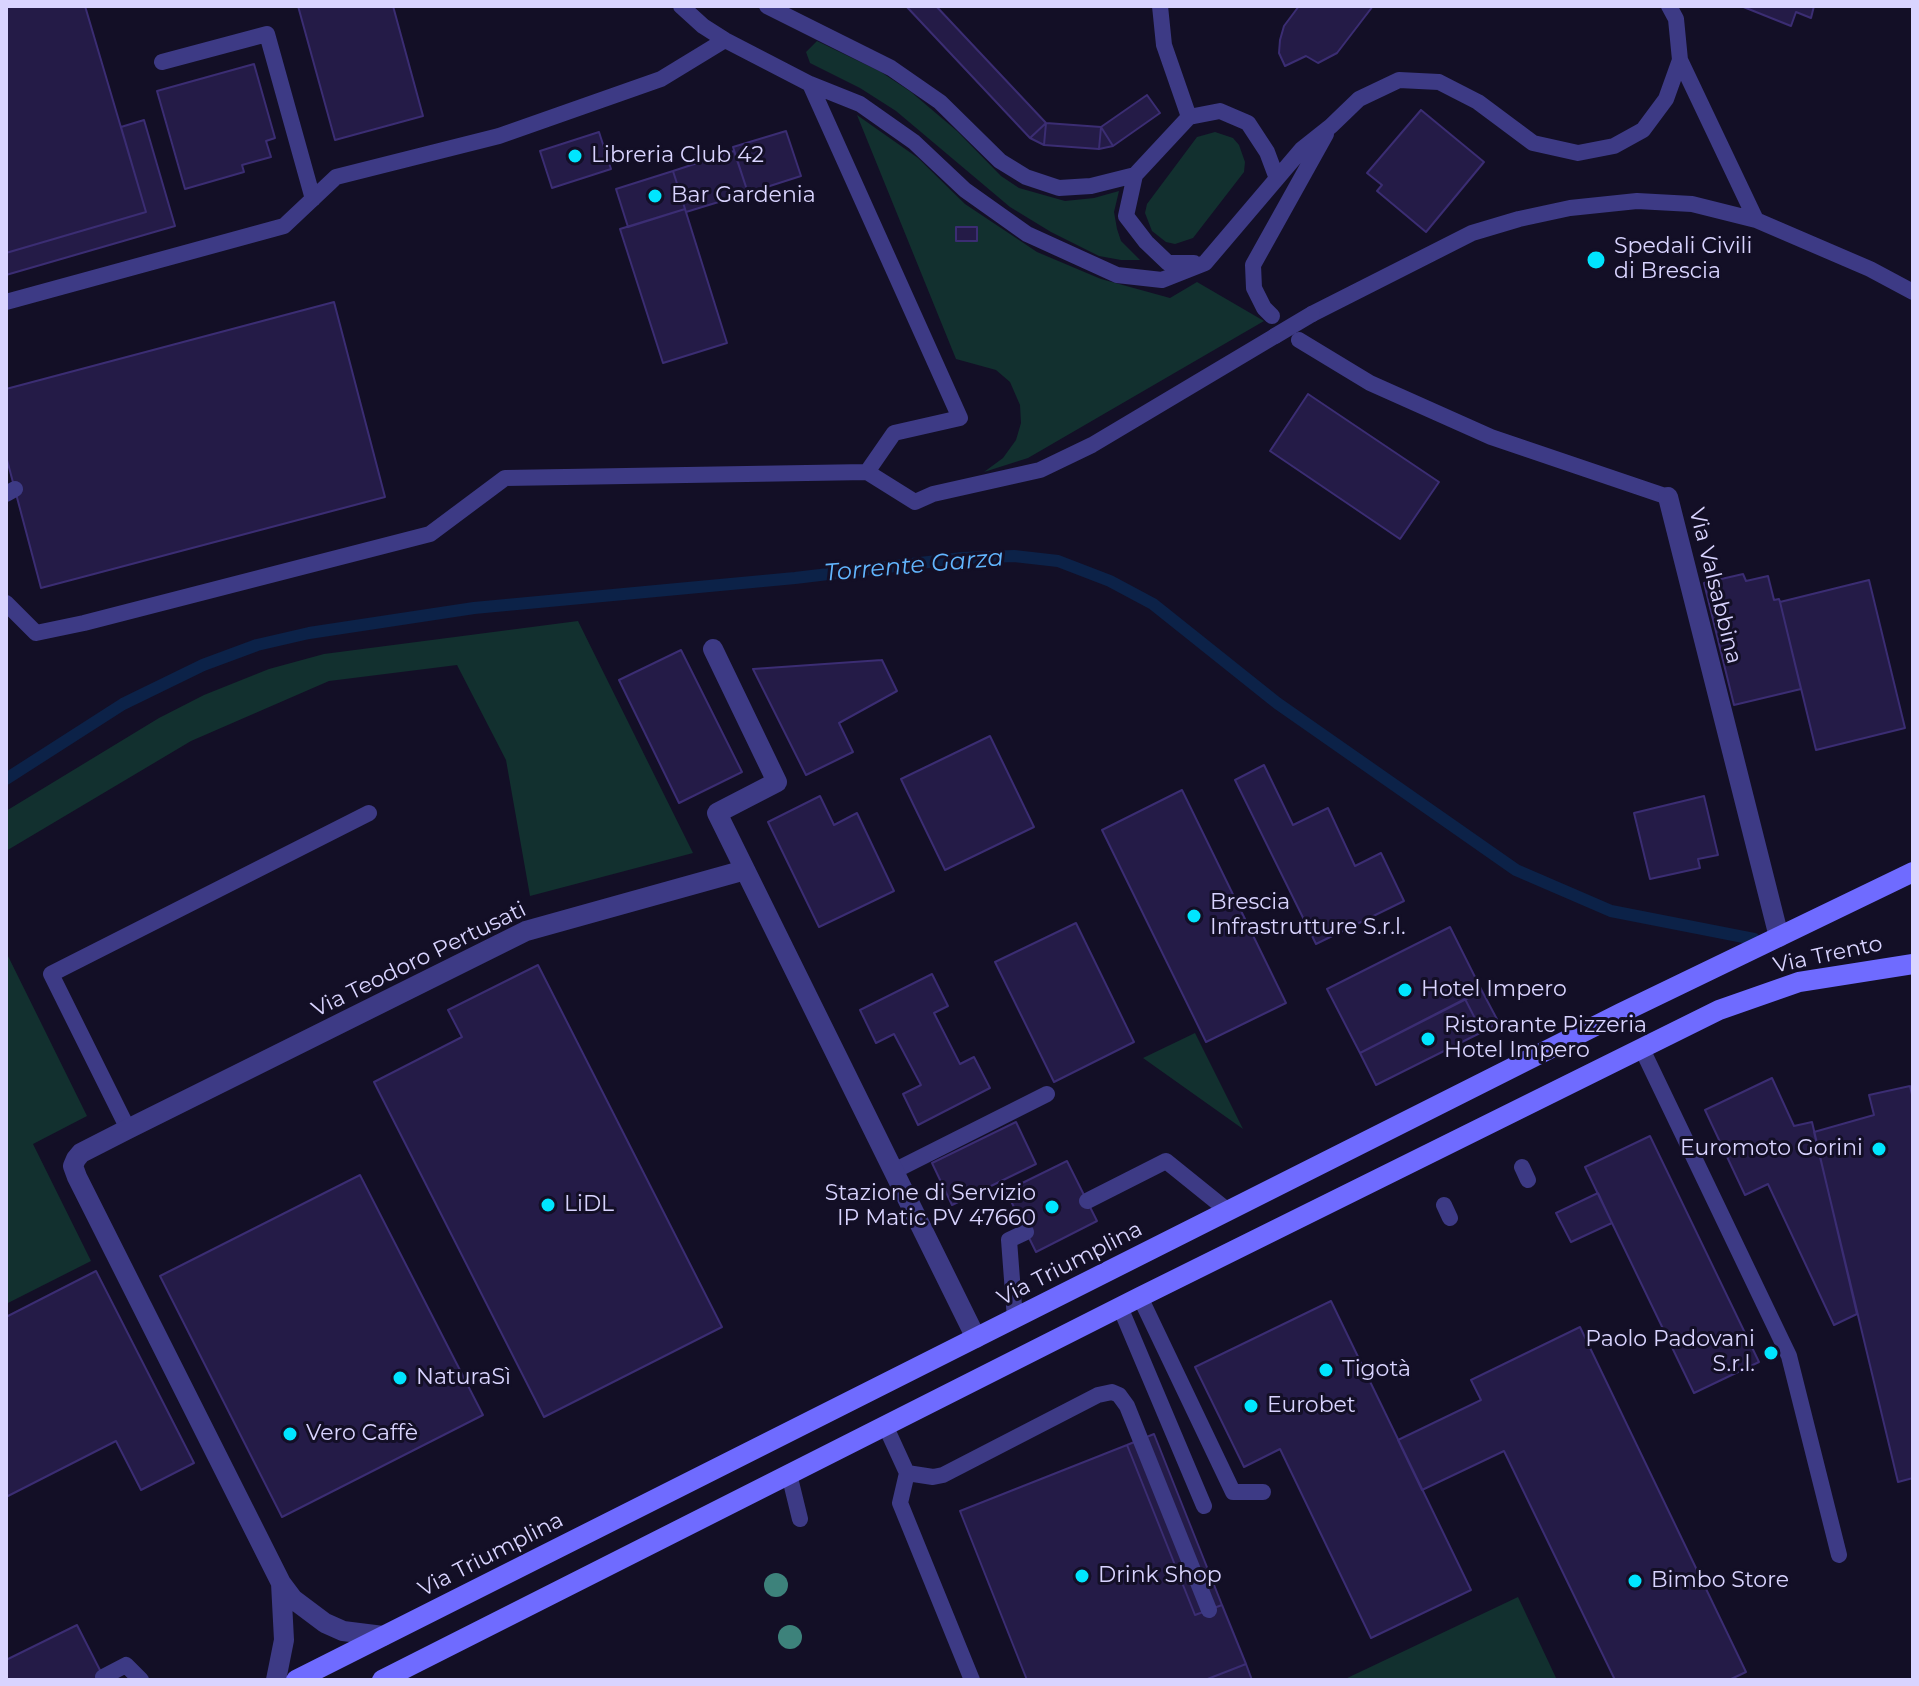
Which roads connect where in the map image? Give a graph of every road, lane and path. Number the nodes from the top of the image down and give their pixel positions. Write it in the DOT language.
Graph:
graph roads {
  1 [pos="681,6"];
  2 [pos="767,6"];
  3 [pos="1160,6"];
  4 [pos="1669,6"];
  5 [pos="725,40"];
  6 [pos="1680,60"];
  7 [pos="162,62"];
  8 [pos="810,84"];
  9 [pos="1189,117"];
  10 [pos="1331,126"];
  11 [pos="1135,175"];
  12 [pos="1276,176"];
  13 [pos="313,199"];
  14 [pos="1756,220"];
  15 [pos="1205,263"];
  16 [pos="1913,292"];
  17 [pos="6,302"];
  18 [pos="1268,312"];
  19 [pos="1299,340"];
  20 [pos="867,472"];
  21 [pos="1668,497"];
  22 [pos="6,603"];
  23 [pos="713,649"];
  24 [pos="369,813"];
  25 [pos="745,870"];
  26 [pos="1913,872"];
  27 [pos="1779,937"];
  28 [pos="1913,964"];
  29 [pos="1641,1047"];
  30 [pos="1047,1094"];
  31 [pos="128,1129"];
  32 [pos="894,1171"];
  33 [pos="1087,1201"];
  34 [pos="1228,1211"];
  35 [pos="1026,1232"];
  36 [pos="1140,1297"];
  37 [pos="1120,1307"];
  38 [pos="1015,1319"];
  39 [pos="976,1338"];
  40 [pos="885,1425"];
  41 [pos="907,1473"];
  42 [pos="789,1474"];
  43 [pos="1263,1492"];
  44 [pos="1204,1506"];
  45 [pos="800,1519"];
  46 [pos="1839,1555"];
  47 [pos="281,1583"];
  48 [pos="1209,1610"];
  49 [pos="383,1636"];
  50 [pos="103,1677"];
  51 [pos="141,1680"];
  52 [pos="276,1680"];
  53 [pos="296,1680"];
  54 [pos="382,1680"];
  55 [pos="972,1680"];
  1 -- 5 [label="lane"];
  2 -- 11 [label="lane"];
  3 -- 9 [label="lane"];
  4 -- 6 [label="lane"];
  5 -- 8 [label="lane"];
  5 -- 13 [label="lane"];
  6 -- 10 [label="lane"];
  6 -- 14 [label="lane"];
  7 -- 13 [label="lane"];
  8 -- 15 [label="lane"];
  8 -- 20 [label="lane"];
  9 -- 11 [label="lane"];
  9 -- 12 [label="lane"];
  10 -- 12 [label="lane"];
  10 -- 18 [label="lane"];
  11 -- 15 [label="lane"];
  12 -- 15 [label="lane"];
  13 -- 17 [label="lane"];
  14 -- 16 [label="lane"];
  14 -- 20 [label="lane, bridge"];
  19 -- 21 [label="lane, Via Valsabbina"];
  20 -- 22 [label="lane"];
  21 -- 27 [label="street, Via Valsabbina"];
  23 -- 25 [label="street"];
  24 -- 31 [label="lane"];
  25 -- 31 [label="street, Via Teodoro Pertusati"];
  25 -- 32 [label="street"];
  26 -- 27 [label="main road, Via Triumplina"];
  27 -- 34 [label="main road, Via Triumplina"];
  28 -- 29 [label="main road, Via Trento"];
  29 -- 36 [label="main road"];
  29 -- 46 [label="lane"];
  30 -- 32 [label="lane"];
  31 -- 47 [label="street"];
  32 -- 39 [label="street"];
  33 -- 34 [label="lane"];
  34 -- 38 [label="main road, Via Triumplina"];
  35 -- 38 [label="lane"];
  36 -- 37 [label="main road"];
  36 -- 43 [label="lane"];
  37 -- 40 [label="main road"];
  37 -- 44 [label="lane"];
  38 -- 39 [label="main road, Via Triumplina"];
  39 -- 49 [label="main road, Via Triumplina"];
  40 -- 41 [label="lane"];
  40 -- 42 [label="main road"];
  41 -- 48 [label="lane"];
  41 -- 55 [label="lane"];
  42 -- 45 [label="lane"];
  42 -- 54 [label="main road"];
  47 -- 49 [label="street"];
  47 -- 52 [label="street"];
  49 -- 53 [label="main road, Via Triumplina"];
  50 -- 51 [label="lane"];
}
